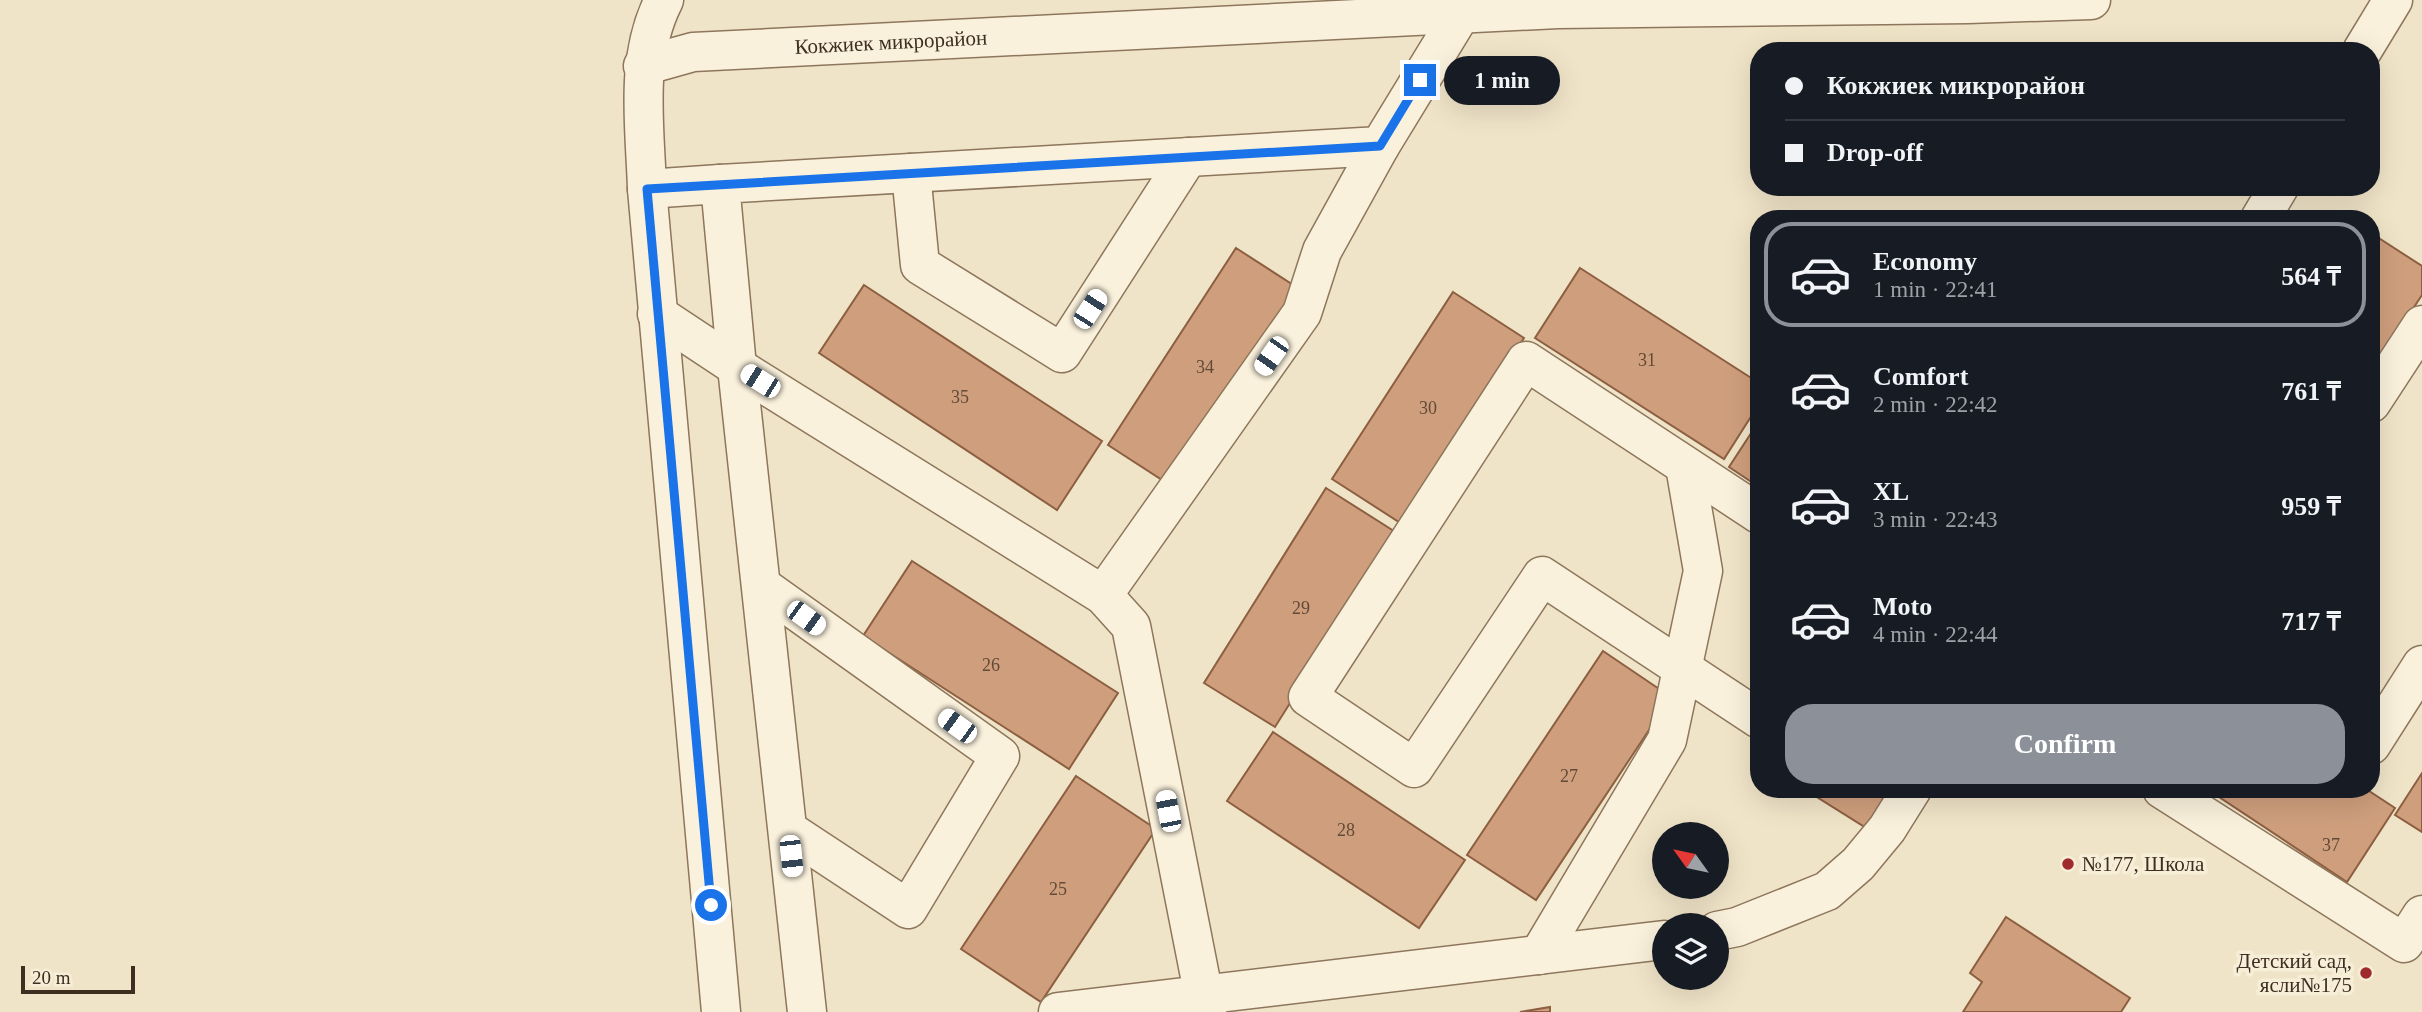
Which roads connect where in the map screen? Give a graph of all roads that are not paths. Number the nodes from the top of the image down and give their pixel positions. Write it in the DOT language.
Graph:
graph roads {
  1 [pos="664,0"];
  2 [pos="2091,0"];
  3 [pos="2393,0"];
  4 [pos="1460,15"];
  5 [pos="2367,42"];
  6 [pos="643,66"];
  7 [pos="1380,146"];
  8 [pos="1188,157"];
  9 [pos="911,173"];
  10 [pos="720,184"];
  11 [pos="647,189"];
  12 [pos="657,314"];
  13 [pos="2422,325"];
  14 [pos="737,367"];
  15 [pos="2380,390"];
  16 [pos="1685,466"];
  17 [pos="1750,508"];
  18 [pos="763,587"];
  19 [pos="1103,595"];
  20 [pos="2422,665"];
  21 [pos="1682,667"];
  22 [pos="1750,713"];
  23 [pos="2380,730"];
  24 [pos="1907,798"];
  25 [pos="2176,798"];
  26 [pos="788,830"];
  27 [pos="2422,915"];
  28 [pos="1729,929"];
  29 [pos="1652,941"];
  30 [pos="1539,954"];
  31 [pos="1206,1004"];
  32 [pos="721,1012"];
  33 [pos="807,1012"];
  34 [pos="1058,1012"];
  1 -- 6 [label="street"];
  2 -- 4 [label="street, Кокжиек микрорайон"];
  3 -- 5 [label="street"];
  4 -- 6 [label="street, Кокжиек микрорайон"];
  4 -- 7 [label="street"];
  6 -- 11 [label="street"];
  7 -- 8 [label="street"];
  7 -- 19 [label="street"];
  8 -- 9 [label="street"];
  8 -- 9 [label="street"];
  9 -- 10 [label="street"];
  10 -- 11 [label="street"];
  10 -- 14 [label="street"];
  11 -- 12 [label="street"];
  12 -- 14 [label="street"];
  12 -- 32 [label="street"];
  13 -- 15 [label="street"];
  14 -- 18 [label="street"];
  14 -- 19 [label="street"];
  16 -- 17 [label="street"];
  16 -- 21 [label="street"];
  16 -- 21 [label="street"];
  18 -- 26 [label="street"];
  18 -- 26 [label="street"];
  19 -- 31 [label="street"];
  20 -- 23 [label="street"];
  21 -- 22 [label="street"];
  21 -- 30 [label="street"];
  24 -- 28 [label="street"];
  25 -- 27 [label="street"];
  26 -- 33 [label="street"];
  29 -- 30 [label="street"];
  30 -- 31 [label="street"];
  31 -- 34 [label="street"];
}
